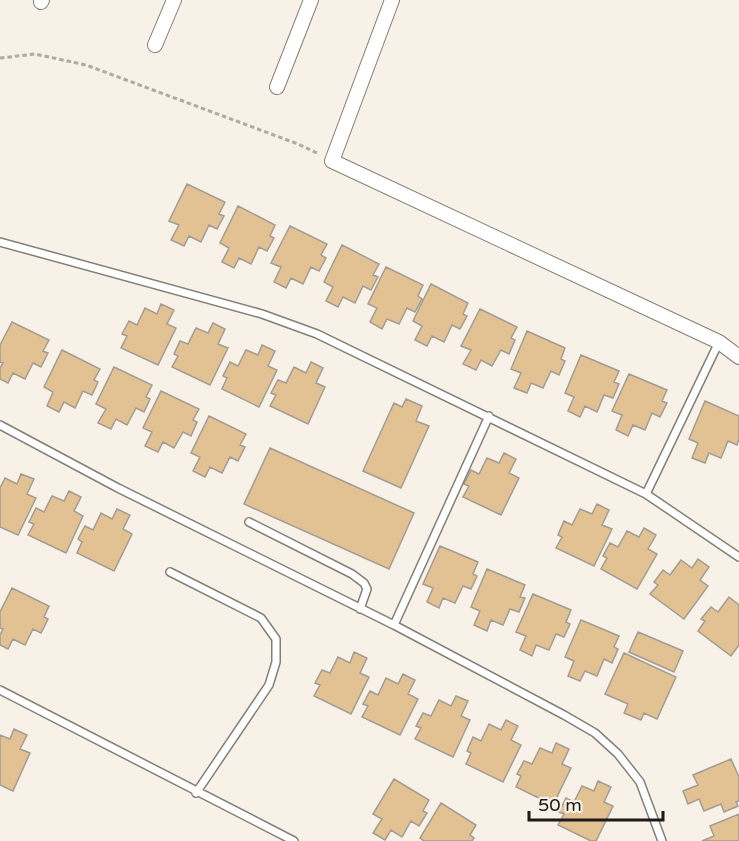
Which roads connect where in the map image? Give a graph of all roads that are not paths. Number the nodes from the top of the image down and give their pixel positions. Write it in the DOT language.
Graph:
graph roads {
  1 [pos="174,0"];
  2 [pos="311,0"];
  3 [pos="392,0"];
  4 [pos="155,45"];
  5 [pos="277,87"];
  6 [pos="0,242"];
  7 [pos="718,342"];
  8 [pos="739,357"];
  9 [pos="489,416"];
  10 [pos="0,425"];
  11 [pos="646,494"];
  12 [pos="249,522"];
  13 [pos="739,557"];
  14 [pos="170,572"];
  15 [pos="360,609"];
  16 [pos="394,626"];
  17 [pos="0,690"];
  18 [pos="196,793"];
  19 [pos="294,841"];
  20 [pos="662,841"];
  1 -- 4 [label="street"];
  2 -- 5 [label="street"];
  3 -- 7 [label="street"];
  6 -- 9 [label="lane"];
  7 -- 8 [label="street"];
  7 -- 11 [label="lane"];
  9 -- 11 [label="lane"];
  9 -- 16 [label="lane"];
  10 -- 15 [label="lane"];
  11 -- 13 [label="lane"];
  12 -- 15 [label="lane"];
  14 -- 18 [label="lane"];
  15 -- 16 [label="lane"];
  16 -- 20 [label="lane"];
  17 -- 18 [label="lane"];
  18 -- 19 [label="lane"];
}
